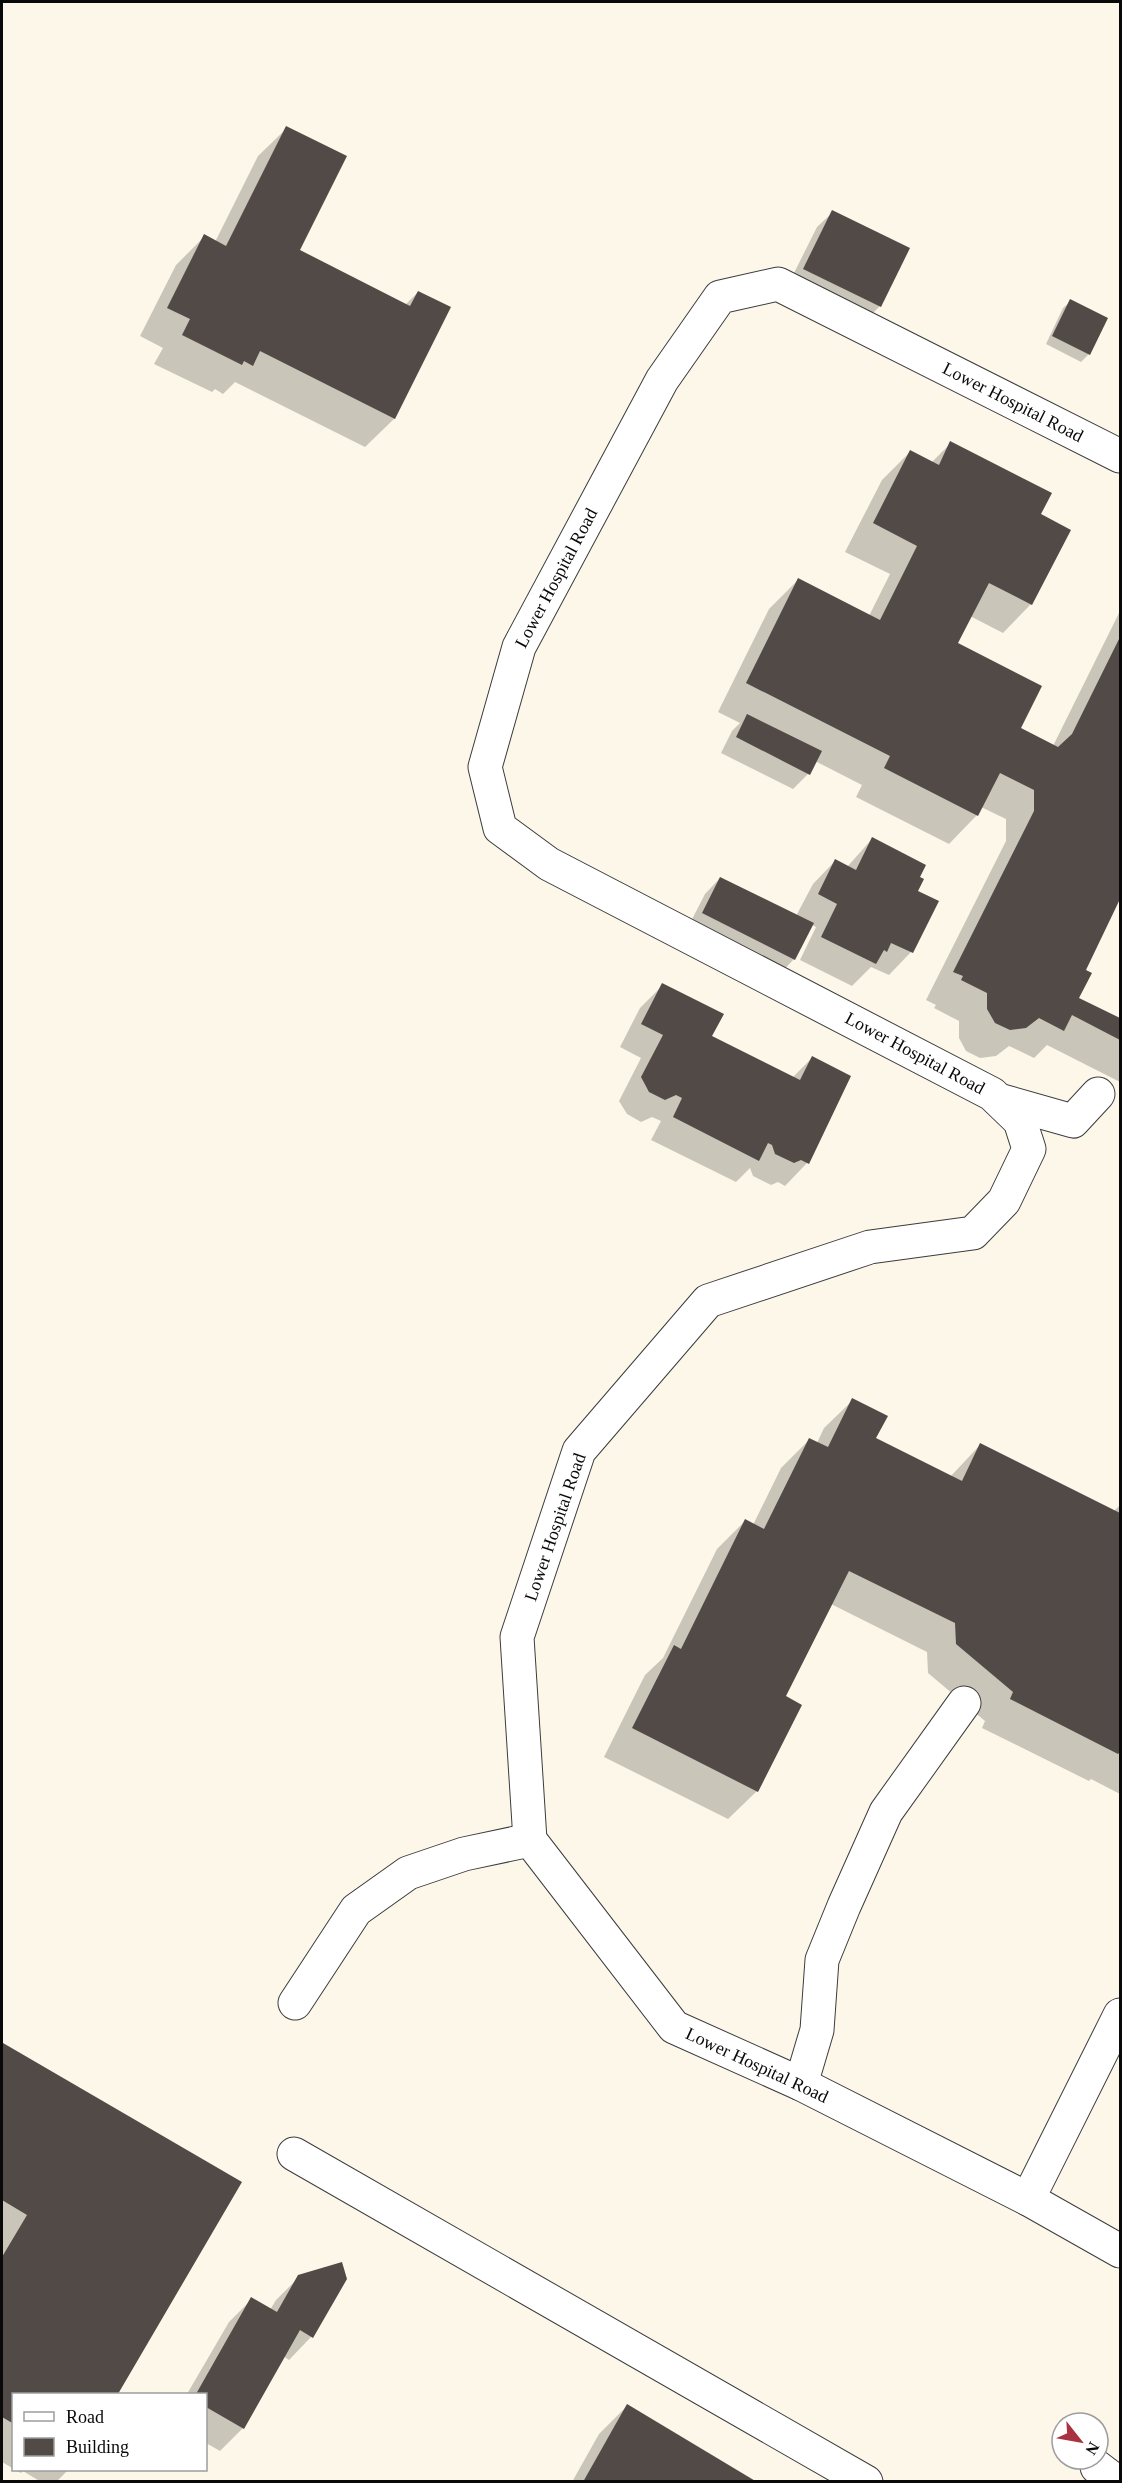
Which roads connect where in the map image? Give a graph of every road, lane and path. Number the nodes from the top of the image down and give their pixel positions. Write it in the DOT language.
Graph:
graph roads {
  1 [pos="1120,456"];
  2 [pos="1098,1094"];
  3 [pos="999,1100"];
  4 [pos="964,1703"];
  5 [pos="530,1840"];
  6 [pos="296,2003"];
  7 [pos="1120,2015"];
  8 [pos="801,2084"];
  9 [pos="294,2154"];
  10 [pos="1028,2199"];
  11 [pos="1120,2251"];
  12 [pos="866,2481"];
  1 -- 3 [label="street, Lower Hospital Road"];
  2 -- 3 [label="street"];
  3 -- 5 [label="street, Lower Hospital Road"];
  4 -- 8 [label="street"];
  5 -- 6 [label="street"];
  5 -- 8 [label="street, Lower Hospital Road"];
  7 -- 10 [label="street"];
  8 -- 10 [label="street, Lower Hospital Road"];
  9 -- 12 [label="street"];
  10 -- 11 [label="street, Lower Hospital Road"];
}
